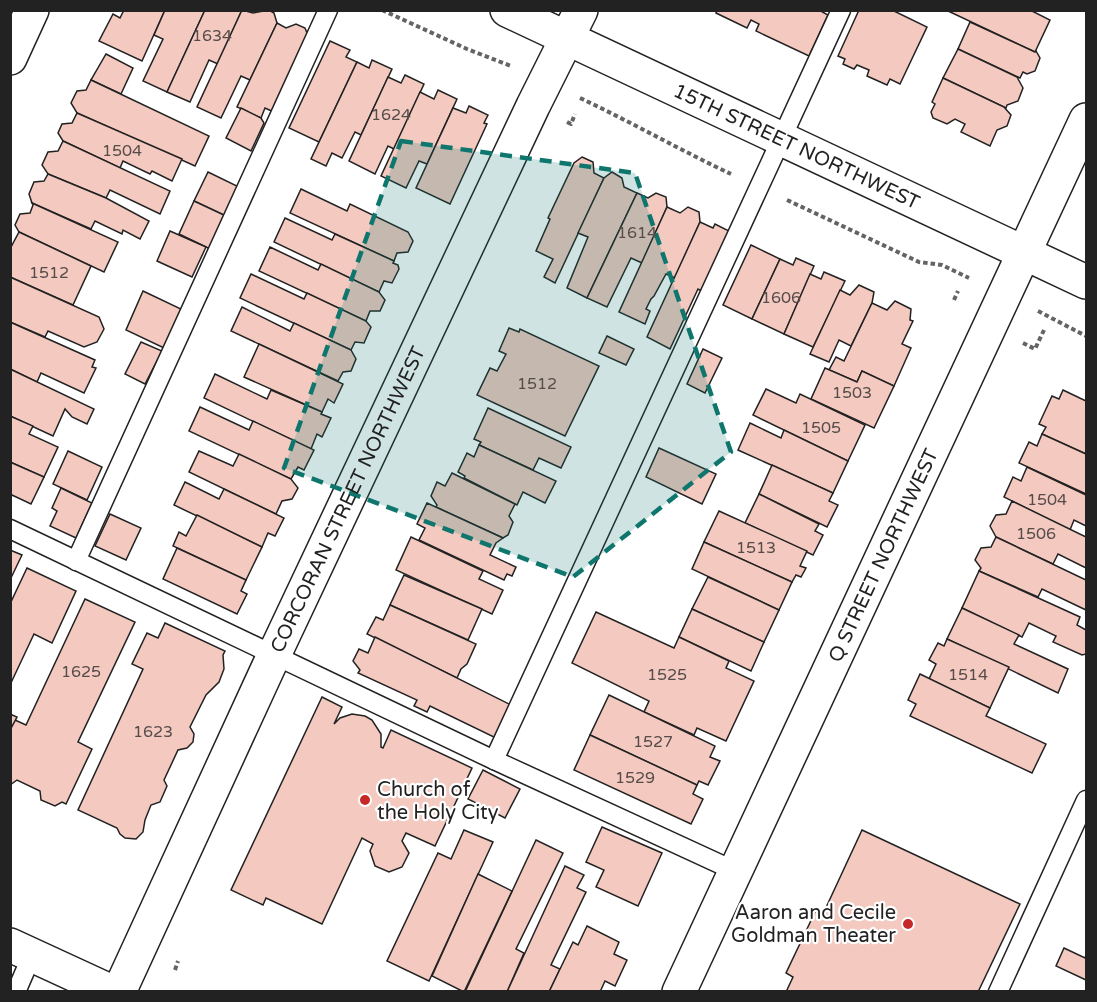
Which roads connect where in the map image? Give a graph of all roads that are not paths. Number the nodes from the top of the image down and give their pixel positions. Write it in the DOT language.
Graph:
graph roads {
  1 [pos="32,10"];
  2 [pos="328,10"];
  3 [pos="507,10"];
  4 [pos="841,10"];
  5 [pos="574,25"];
  6 [pos="10,58"];
  7 [pos="1086,120"];
  8 [pos="782,139"];
  9 [pos="1025,254"];
  10 [pos="1086,282"];
  11 [pos="10,529"];
  12 [pos="76,561"];
  13 [pos="274,655"];
  14 [pos="494,760"];
  15 [pos="1086,800"];
  16 [pos="735,871"];
  17 [pos="21,950"];
  18 [pos="16,992"];
  19 [pos="112,992"];
  20 [pos="118,992"];
  21 [pos="679,992"];
  22 [pos="998,992"];
  1 -- 6 [label="main road"];
  2 -- 12 [label="lane"];
  3 -- 5 [label="main road, 15TH STREET NORTHWEST"];
  4 -- 8 [label="lane"];
  5 -- 8 [label="main road, 15TH STREET NORTHWEST"];
  5 -- 13 [label="main road, CORCORAN STREET NORTHWEST"];
  7 -- 9 [label="main road, Q STREET NORTHWEST"];
  8 -- 9 [label="main road, 15TH STREET NORTHWEST"];
  8 -- 14 [label="lane"];
  9 -- 10 [label="main road, 15TH STREET NORTHWEST"];
  9 -- 16 [label="main road, Q STREET NORTHWEST"];
  11 -- 12 [label="lane"];
  12 -- 13 [label="lane"];
  13 -- 14 [label="lane"];
  13 -- 20 [label="main road, CORCORAN STREET NORTHWEST"];
  14 -- 16 [label="lane"];
  15 -- 22 [label="lane"];
  16 -- 21 [label="main road, Q STREET NORTHWEST"];
  17 -- 18 [label="lane"];
  17 -- 19 [label="main road"];
}
